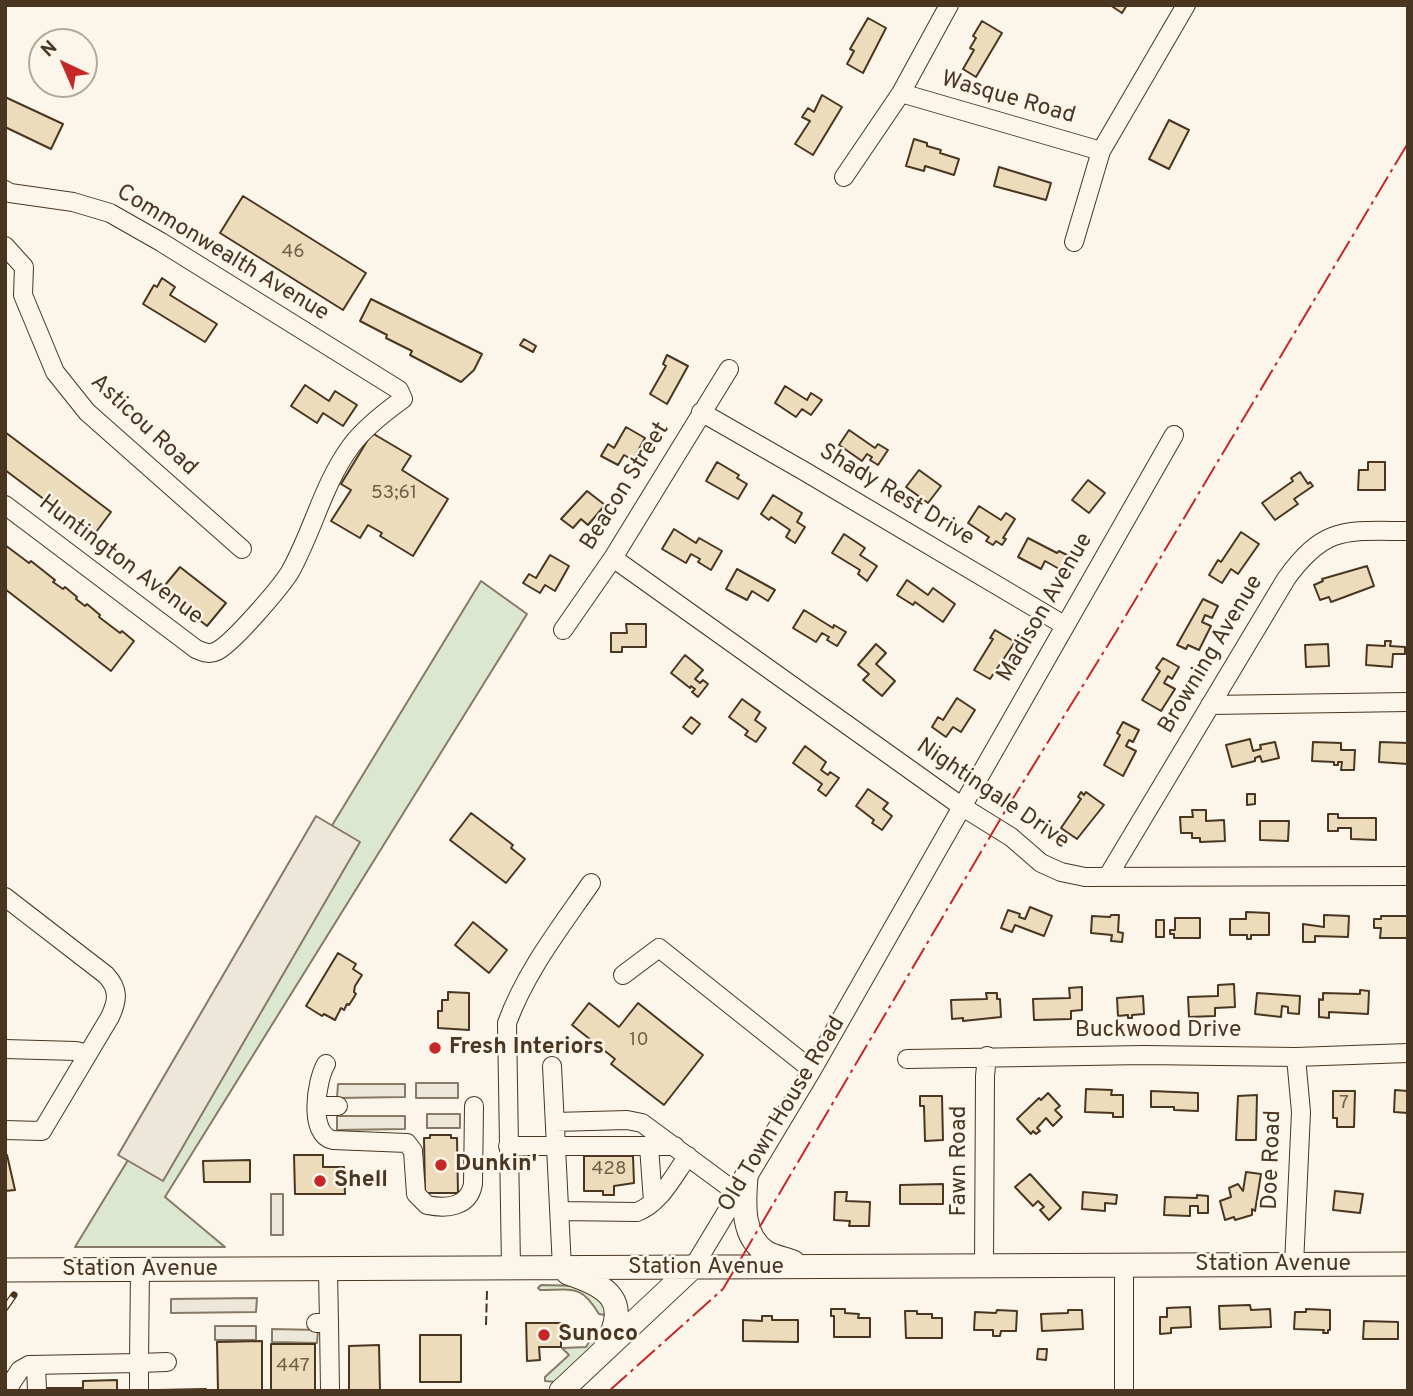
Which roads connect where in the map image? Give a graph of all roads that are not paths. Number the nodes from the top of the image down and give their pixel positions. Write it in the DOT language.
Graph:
graph roads {
  1 [pos="949,5"];
  2 [pos="1186,5"];
  3 [pos="901,93"];
  4 [pos="1101,151"];
  5 [pos="844,177"];
  6 [pos="5,190"];
  7 [pos="1074,242"];
  8 [pos="5,246"];
  9 [pos="729,369"];
  10 [pos="701,412"];
  11 [pos="1174,435"];
  12 [pos="5,505"];
  13 [pos="1408,531"];
  14 [pos="242,549"];
  15 [pos="613,558"];
  16 [pos="1064,625"];
  17 [pos="563,630"];
  18 [pos="207,653"];
  19 [pos="1408,702"];
  20 [pos="1210,705"];
  21 [pos="961,806"];
  22 [pos="1108,876"];
  23 [pos="1408,876"];
  24 [pos="592,883"];
  25 [pos="5,897"];
  26 [pos="623,975"];
  27 [pos="5,1049"];
  28 [pos="1408,1053"];
  29 [pos="88,1055"];
  30 [pos="988,1056"];
  31 [pos="1296,1056"];
  32 [pos="907,1059"];
  33 [pos="326,1064"];
  34 [pos="552,1066"];
  35 [pos="812,1070"];
  36 [pos="474,1105"];
  37 [pos="318,1106"];
  38 [pos="338,1106"];
  39 [pos="555,1122"];
  40 [pos="5,1130"];
  41 [pos="508,1146"];
  42 [pos="649,1146"];
  43 [pos="556,1147"];
  44 [pos="681,1151"];
  45 [pos="742,1185"];
  46 [pos="653,1202"];
  47 [pos="560,1211"];
  48 [pos="1408,1264"];
  49 [pos="1294,1265"];
  50 [pos="694,1266"];
  51 [pos="984,1266"];
  52 [pos="1124,1266"];
  53 [pos="511,1267"];
  54 [pos="806,1267"];
  55 [pos="557,1268"];
  56 [pos="140,1269"];
  57 [pos="5,1270"];
  58 [pos="328,1270"];
  59 [pos="601,1354"];
  60 [pos="167,1362"];
  61 [pos="139,1363"];
  62 [pos="32,1365"];
  63 [pos="6,1391"];
  64 [pos="29,1391"];
  65 [pos="37,1391"];
  66 [pos="139,1391"];
  67 [pos="330,1391"];
  68 [pos="561,1391"];
  69 [pos="1124,1391"];
  1 -- 3 [label="street"];
  2 -- 4 [label="street"];
  3 -- 4 [label="street, Wasque Road"];
  3 -- 5 [label="street"];
  4 -- 7 [label="street"];
  6 -- 18 [label="street, Commonwealth Avenue"];
  8 -- 14 [label="street, Asticou Road"];
  9 -- 10 [label="street, Beacon Street"];
  10 -- 15 [label="street, Beacon Street"];
  10 -- 16 [label="street, Shady Rest Drive"];
  11 -- 16 [label="street, Madison Avenue"];
  12 -- 18 [label="street, Huntington Avenue"];
  13 -- 20 [label="street, Browning Avenue"];
  15 -- 17 [label="street, Beacon Street"];
  15 -- 21 [label="street, Nightingale Drive"];
  16 -- 21 [label="street, Madison Avenue"];
  19 -- 20 [label="street"];
  20 -- 22 [label="street, Browning Avenue"];
  21 -- 22 [label="street, Nightingale Drive"];
  21 -- 35 [label="street, Old Town House Road"];
  22 -- 23 [label="street, Nightingale Drive"];
  24 -- 41 [label="street"];
  25 -- 29 [label="street"];
  26 -- 35 [label="street"];
  27 -- 29 [label="street"];
  28 -- 31 [label="street, Buckwood Drive"];
  29 -- 40 [label="street"];
  30 -- 31 [label="street, Buckwood Drive"];
  30 -- 32 [label="street, Buckwood Drive"];
  30 -- 51 [label="street, Fawn Road"];
  31 -- 49 [label="street, Doe Road"];
  33 -- 37 [label="street"];
  34 -- 39 [label="street"];
  35 -- 45 [label="street, Old Town House Road"];
  36 -- 37 [label="street"];
  37 -- 38 [label="street"];
  39 -- 43 [label="street"];
  39 -- 44 [label="street"];
  41 -- 43 [label="street"];
  41 -- 53 [label="street"];
  42 -- 43 [label="street"];
  42 -- 44 [label="street"];
  42 -- 46 [label="street"];
  43 -- 47 [label="street"];
  44 -- 45 [label="street"];
  44 -- 46 [label="street"];
  45 -- 50 [label="street, Old Town House Road"];
  45 -- 54 [label="main road"];
  46 -- 47 [label="street"];
  47 -- 55 [label="street"];
  48 -- 49 [label="main road, Station Avenue"];
  49 -- 52 [label="main road, Station Avenue"];
  50 -- 54 [label="main road, Station Avenue"];
  50 -- 55 [label="main road, Station Avenue"];
  50 -- 59 [label="main road, Old Town House Road"];
  51 -- 52 [label="main road, Station Avenue"];
  51 -- 54 [label="main road, Station Avenue"];
  52 -- 69 [label="street"];
  53 -- 55 [label="main road, Station Avenue"];
  53 -- 58 [label="main road, Station Avenue"];
  55 -- 59 [label="main road"];
  56 -- 57 [label="main road, Station Avenue"];
  56 -- 58 [label="main road, Station Avenue"];
  56 -- 61 [label="street"];
  58 -- 67 [label="street"];
  59 -- 68 [label="main road, Old Town House Road"];
  60 -- 61 [label="street"];
  61 -- 62 [label="street"];
  61 -- 66 [label="street"];
  62 -- 63 [label="street"];
  62 -- 64 [label="street"];
  62 -- 65 [label="street"];
}
